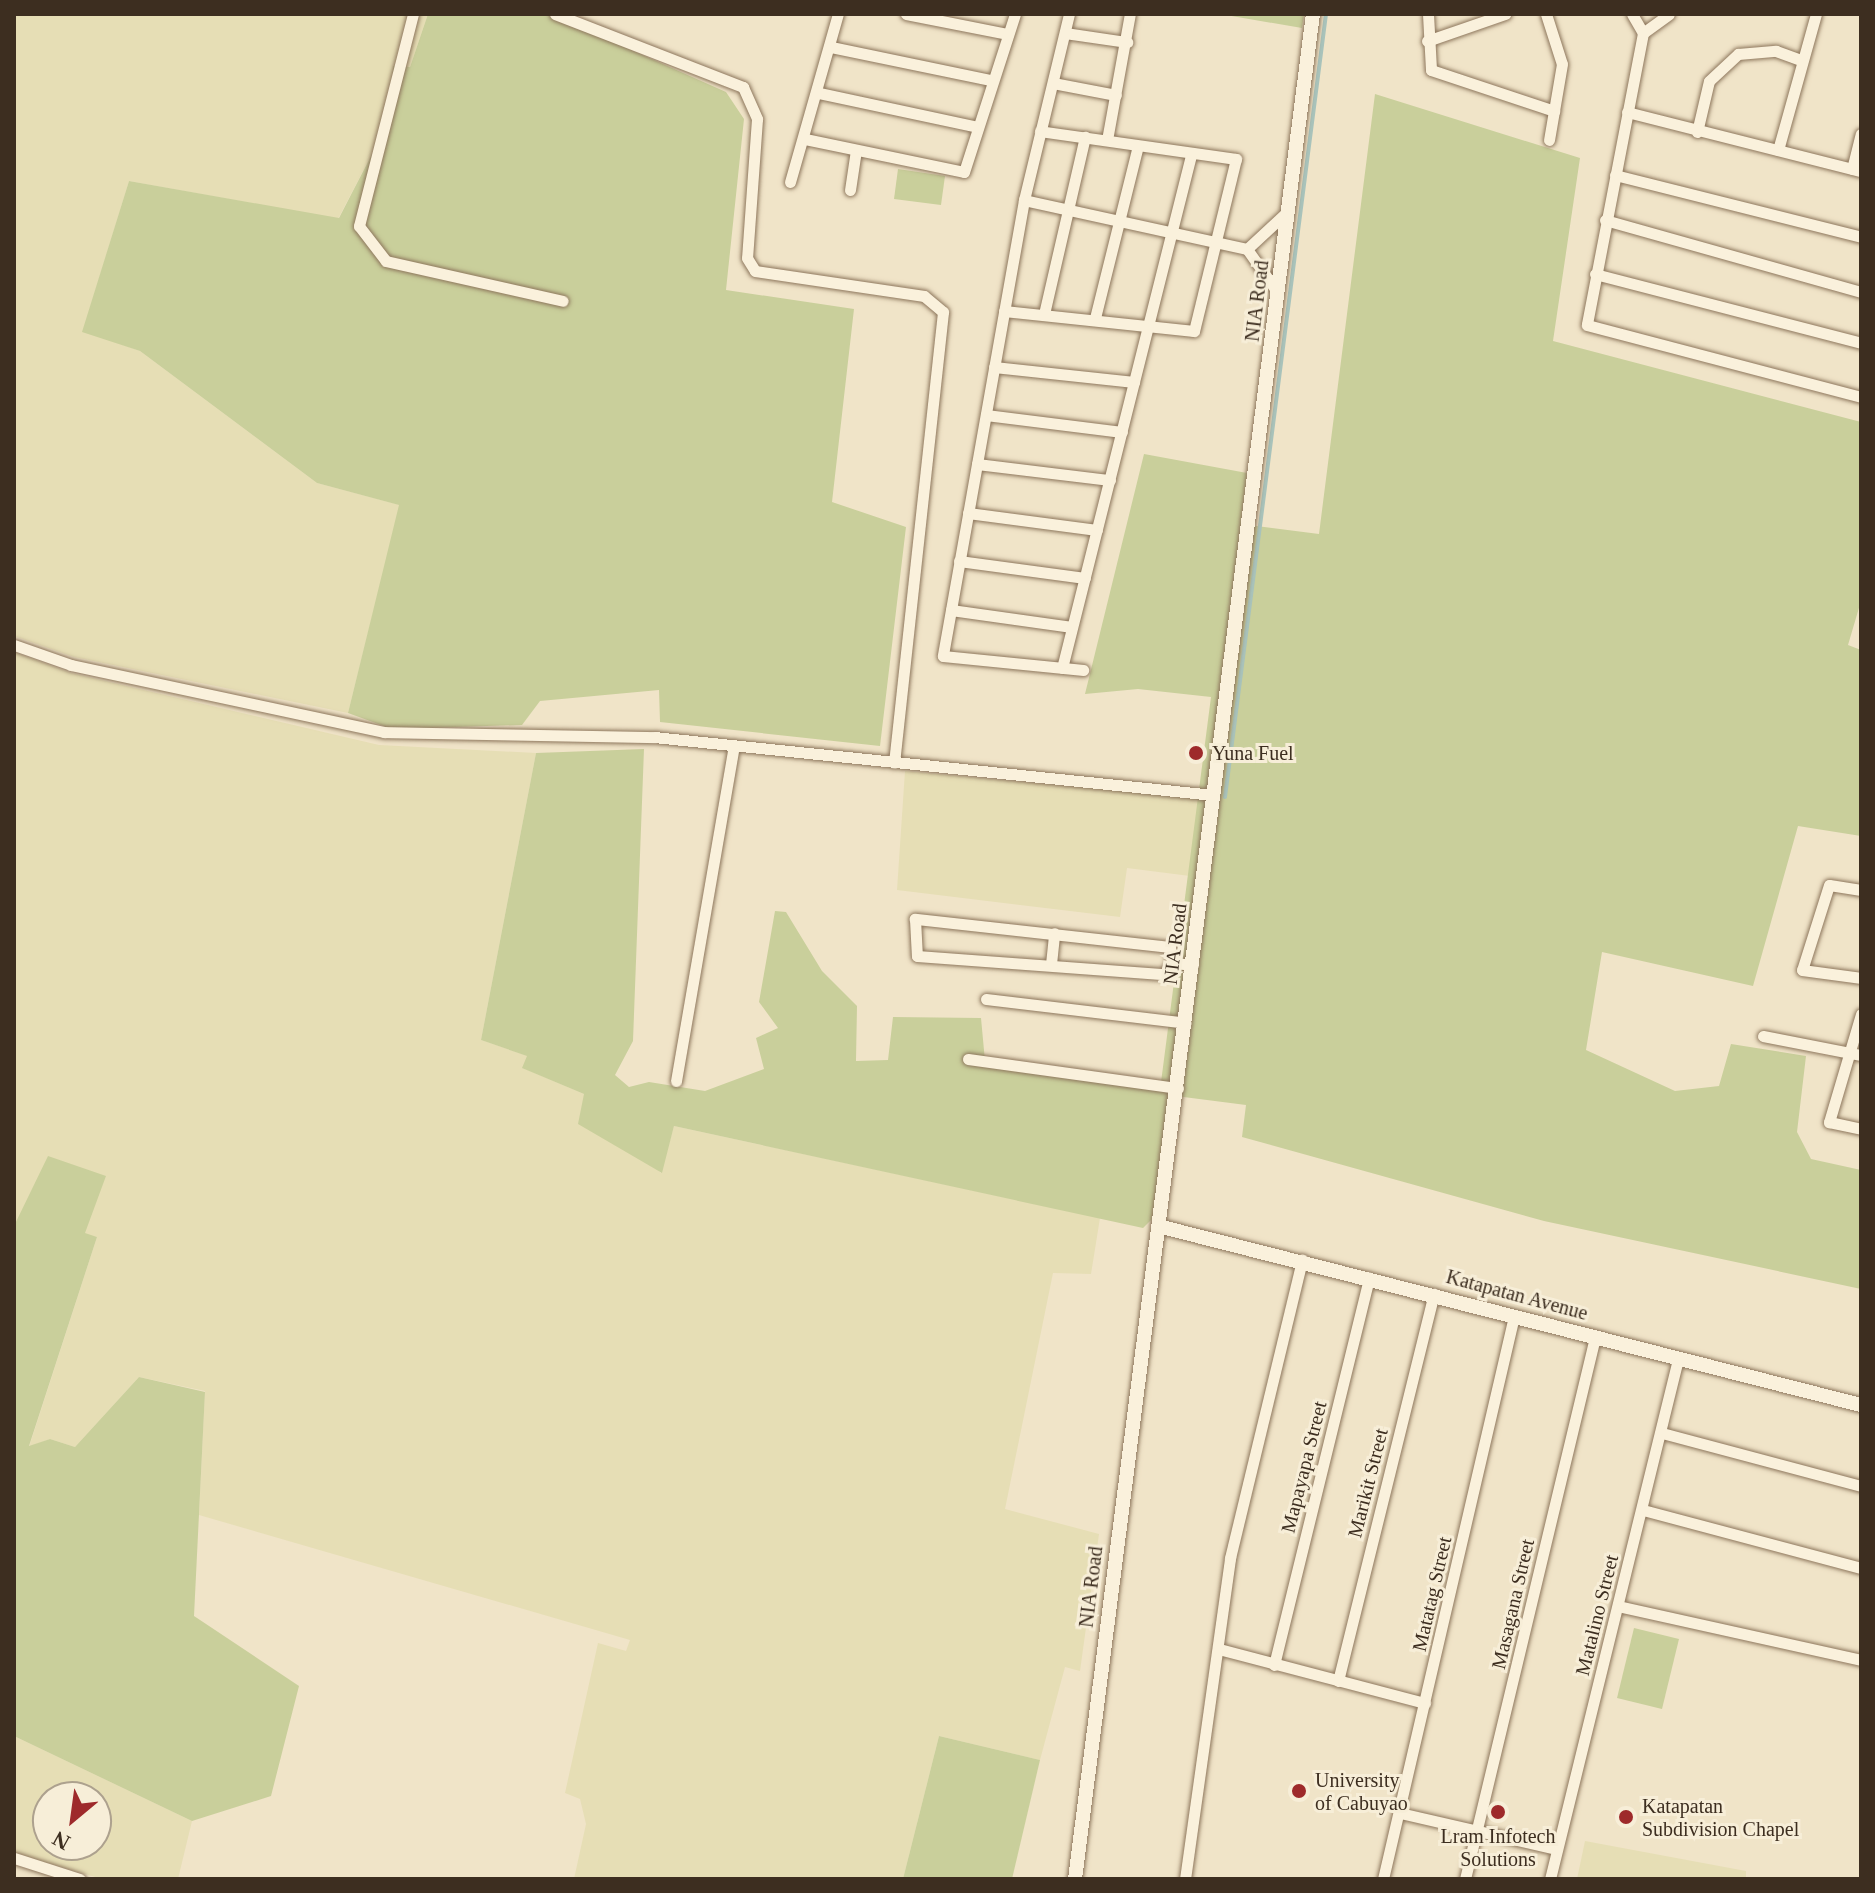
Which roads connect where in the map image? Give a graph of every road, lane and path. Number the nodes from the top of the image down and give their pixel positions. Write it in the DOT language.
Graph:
graph roads {
  1 [pos="413,14"];
  2 [pos="555,14"];
  3 [pos="838,14"];
  4 [pos="906,14"];
  5 [pos="1015,14"];
  6 [pos="1069,14"];
  7 [pos="1130,14"];
  8 [pos="1313,14"];
  9 [pos="1428,14"];
  10 [pos="1505,14"];
  11 [pos="1546,14"];
  12 [pos="1632,14"];
  13 [pos="1669,14"];
  14 [pos="1816,14"];
  15 [pos="1065,33"];
  16 [pos="1643,33"];
  17 [pos="1008,34"];
  18 [pos="1427,41"];
  19 [pos="1127,42"];
  20 [pos="831,47"];
  21 [pos="1801,60"];
  22 [pos="990,80"];
  23 [pos="1053,83"];
  24 [pos="819,93"];
  25 [pos="1116,95"];
  26 [pos="1554,111"];
  27 [pos="1627,112"];
  28 [pos="977,127"];
  29 [pos="1040,131"];
  30 [pos="1697,132"];
  31 [pos="1861,134"];
  32 [pos="1085,137"];
  33 [pos="805,139"];
  34 [pos="1107,140"];
  35 [pos="1549,140"];
  36 [pos="1138,146"];
  37 [pos="856,150"];
  38 [pos="1778,150"];
  39 [pos="1191,155"];
  40 [pos="1857,170"];
  41 [pos="1615,175"];
  42 [pos="790,182"];
  43 [pos="850,190"];
  44 [pos="1024,200"];
  45 [pos="1068,210"];
  46 [pos="1289,210"];
  47 [pos="1605,220"];
  48 [pos="1118,221"];
  49 [pos="1172,233"];
  50 [pos="1861,237"];
  51 [pos="1216,243"];
  52 [pos="1247,249"];
  53 [pos="1595,274"];
  54 [pos="1861,292"];
  55 [pos="1279,294"];
  56 [pos="563,301"];
  57 [pos="1004,311"];
  58 [pos="1044,314"];
  59 [pos="1095,318"];
  60 [pos="1149,322"];
  61 [pos="1861,343"];
  62 [pos="994,367"];
  63 [pos="1134,382"];
  64 [pos="1861,397"];
  65 [pos="986,415"];
  66 [pos="1122,432"];
  67 [pos="977,464"];
  68 [pos="1110,480"];
  69 [pos="968,513"];
  70 [pos="1097,530"];
  71 [pos="959,561"];
  72 [pos="1085,578"];
  73 [pos="951,610"];
  74 [pos="1072,627"];
  75 [pos="14,645"];
  76 [pos="1062,668"];
  77 [pos="1083,670"];
  78 [pos="734,746"];
  79 [pos="894,762"];
  80 [pos="1213,795"];
  81 [pos="1861,890"];
  82 [pos="1054,933"];
  83 [pos="1172,963"];
  84 [pos="1051,964"];
  85 [pos="1193,965"];
  86 [pos="1861,978"];
  87 [pos="986,999"];
  88 [pos="1861,1014"];
  89 [pos="1186,1023"];
  90 [pos="1763,1036"];
  91 [pos="1848,1052"];
  92 [pos="1861,1055"];
  93 [pos="968,1059"];
  94 [pos="676,1081"];
  95 [pos="1178,1088"];
  96 [pos="1861,1129"];
  97 [pos="1162,1227"];
  98 [pos="1302,1260"];
  99 [pos="1369,1277"];
  100 [pos="1434,1294"];
  101 [pos="1514,1316"];
  102 [pos="1595,1337"];
  103 [pos="1678,1359"];
  104 [pos="1861,1405"];
  105 [pos="1662,1433"];
  106 [pos="1861,1486"];
  107 [pos="1643,1510"];
  108 [pos="1861,1568"];
  109 [pos="1618,1606"];
  110 [pos="1219,1649"];
  111 [pos="1861,1660"];
  112 [pos="1274,1665"];
  113 [pos="1338,1681"];
  114 [pos="1425,1703"];
  115 [pos="1400,1813"];
  116 [pos="1478,1831"];
  117 [pos="1556,1849"];
  118 [pos="14,1858"];
  119 [pos="1188,1878"];
  120 [pos="80,1879"];
  121 [pos="1075,1879"];
  122 [pos="1383,1879"];
  123 [pos="1465,1879"];
  124 [pos="1550,1879"];
  1 -- 56 [label="street"];
  2 -- 79 [label="street"];
  3 -- 20 [label="street"];
  4 -- 17 [label="street"];
  5 -- 17 [label="street"];
  6 -- 15 [label="street"];
  7 -- 19 [label="street"];
  8 -- 46 [label="street, NIA Road"];
  9 -- 18 [label="street"];
  10 -- 18 [label="street"];
  11 -- 26 [label="street"];
  12 -- 16 [label="street"];
  13 -- 16 [label="street"];
  14 -- 21 [label="street"];
  15 -- 19 [label="street"];
  15 -- 23 [label="street"];
  16 -- 27 [label="street"];
  17 -- 22 [label="street"];
  18 -- 26 [label="street"];
  19 -- 25 [label="street"];
  20 -- 22 [label="street"];
  20 -- 24 [label="street"];
  21 -- 30 [label="street"];
  21 -- 38 [label="street"];
  22 -- 28 [label="street"];
  23 -- 25 [label="street"];
  23 -- 29 [label="street"];
  24 -- 28 [label="street"];
  24 -- 33 [label="street"];
  25 -- 34 [label="street"];
  26 -- 35 [label="street"];
  27 -- 30 [label="street"];
  27 -- 41 [label="street"];
  28 -- 37 [label="street"];
  29 -- 32 [label="street"];
  29 -- 44 [label="street"];
  30 -- 38 [label="street"];
  31 -- 40 [label="street"];
  32 -- 34 [label="street"];
  32 -- 45 [label="street"];
  33 -- 37 [label="street"];
  33 -- 42 [label="street"];
  34 -- 36 [label="street"];
  36 -- 39 [label="street"];
  36 -- 48 [label="street"];
  37 -- 43 [label="street"];
  38 -- 40 [label="street"];
  39 -- 49 [label="street"];
  39 -- 51 [label="street"];
  41 -- 47 [label="street"];
  41 -- 50 [label="street"];
  44 -- 45 [label="street"];
  44 -- 57 [label="street"];
  45 -- 48 [label="street"];
  45 -- 58 [label="street"];
  46 -- 52 [label="street"];
  46 -- 55 [label="street, NIA Road"];
  47 -- 53 [label="street"];
  47 -- 54 [label="street"];
  48 -- 49 [label="street"];
  48 -- 59 [label="street"];
  49 -- 51 [label="street"];
  49 -- 60 [label="street"];
  51 -- 52 [label="street"];
  51 -- 60 [label="street"];
  52 -- 55 [label="street"];
  53 -- 61 [label="street"];
  53 -- 64 [label="street"];
  55 -- 80 [label="street, NIA Road"];
  57 -- 58 [label="street"];
  57 -- 62 [label="street"];
  58 -- 59 [label="street"];
  59 -- 60 [label="street"];
  60 -- 63 [label="street"];
  62 -- 63 [label="street"];
  62 -- 65 [label="street"];
  63 -- 66 [label="street"];
  65 -- 66 [label="street"];
  65 -- 67 [label="street"];
  66 -- 68 [label="street"];
  67 -- 68 [label="street"];
  67 -- 69 [label="street"];
  68 -- 70 [label="street"];
  69 -- 70 [label="street"];
  69 -- 71 [label="street"];
  70 -- 72 [label="street"];
  71 -- 72 [label="street"];
  71 -- 73 [label="street"];
  72 -- 74 [label="street"];
  73 -- 74 [label="street"];
  73 -- 76 [label="street"];
  74 -- 76 [label="street"];
  75 -- 78 [label="street"];
  76 -- 77 [label="street"];
  78 -- 79 [label="street"];
  78 -- 94 [label="street"];
  79 -- 80 [label="street"];
  80 -- 85 [label="street, NIA Road"];
  81 -- 86 [label="street"];
  82 -- 83 [label="street"];
  82 -- 84 [label="street"];
  82 -- 84 [label="street"];
  83 -- 84 [label="street"];
  83 -- 85 [label="street"];
  85 -- 89 [label="street, NIA Road"];
  87 -- 89 [label="street"];
  88 -- 91 [label="street"];
  89 -- 95 [label="street, NIA Road"];
  90 -- 91 [label="street"];
  91 -- 92 [label="street"];
  91 -- 96 [label="street"];
  93 -- 95 [label="street"];
  95 -- 97 [label="street, NIA Road"];
  97 -- 98 [label="street, Katapatan Avenue"];
  97 -- 121 [label="street, NIA Road"];
  98 -- 99 [label="street, Katapatan Avenue"];
  98 -- 110 [label="street"];
  99 -- 100 [label="street, Katapatan Avenue"];
  99 -- 112 [label="street, Mapayapa Street"];
  100 -- 101 [label="street, Katapatan Avenue"];
  100 -- 113 [label="street, Marikit Street"];
  101 -- 102 [label="street, Katapatan Avenue"];
  101 -- 114 [label="street, Matatag Street"];
  102 -- 103 [label="street, Katapatan Avenue"];
  102 -- 116 [label="street, Masagana Street"];
  103 -- 104 [label="street, Katapatan Avenue"];
  103 -- 105 [label="street, Matalino Street"];
  105 -- 106 [label="street"];
  105 -- 107 [label="street, Matalino Street"];
  107 -- 108 [label="street"];
  107 -- 109 [label="street, Matalino Street"];
  109 -- 111 [label="street"];
  109 -- 117 [label="street, Matalino Street"];
  110 -- 112 [label="street"];
  110 -- 119 [label="street"];
  112 -- 113 [label="street"];
  113 -- 114 [label="street"];
  114 -- 115 [label="street, Matatag Street"];
  115 -- 116 [label="street"];
  115 -- 122 [label="street, Matatag Street"];
  116 -- 117 [label="street"];
  116 -- 123 [label="street, Masagana Street"];
  117 -- 124 [label="street, Matalino Street"];
  118 -- 120 [label="street"];
}
